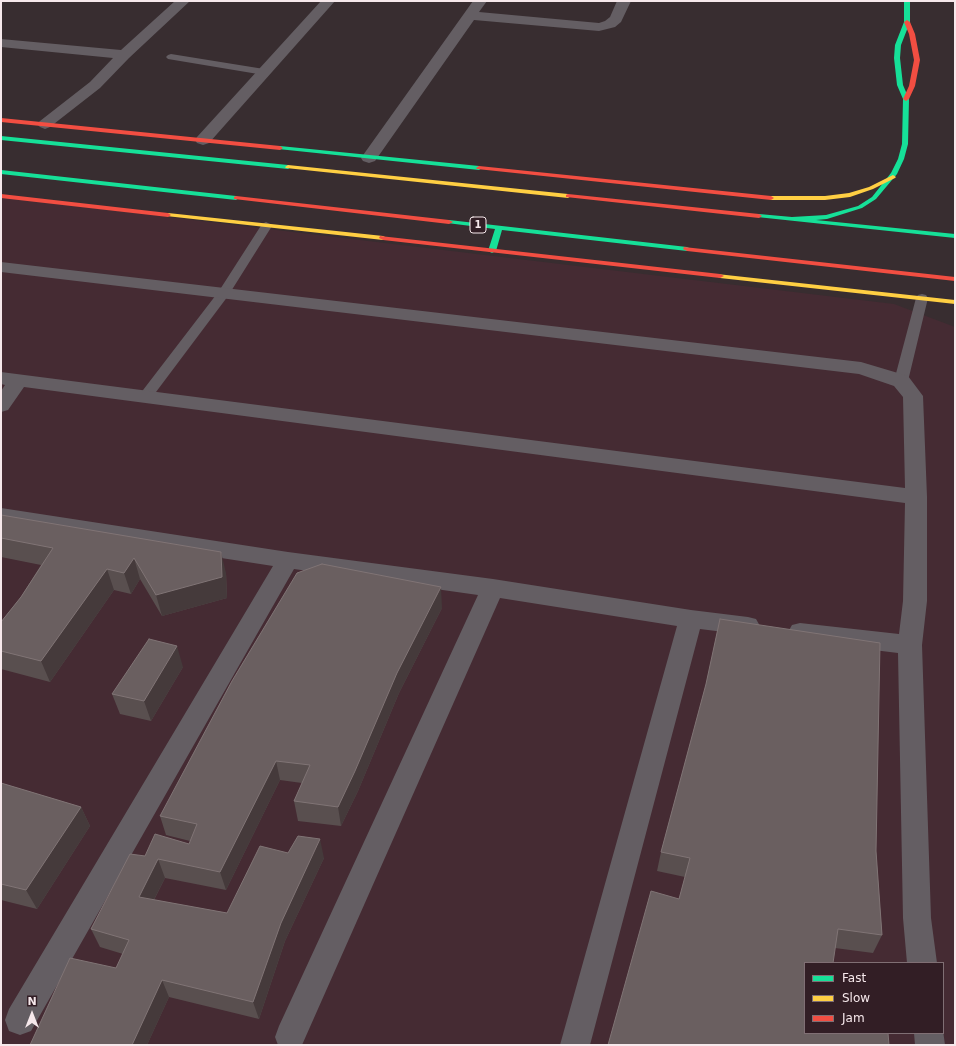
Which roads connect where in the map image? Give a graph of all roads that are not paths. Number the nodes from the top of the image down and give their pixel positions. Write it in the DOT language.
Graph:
graph roads {
  1 [pos="183,1"];
  2 [pos="328,1"];
  3 [pos="480,1"];
  4 [pos="624,1"];
  5 [pos="905,3"];
  6 [pos="469,15"];
  7 [pos="907,22"];
  8 [pos="1,43"];
  9 [pos="124,55"];
  10 [pos="171,57"];
  11 [pos="264,72"];
  12 [pos="906,99"];
  13 [pos="1,120"];
  14 [pos="45,124"];
  15 [pos="1,138"];
  16 [pos="203,140"];
  17 [pos="369,158"];
  18 [pos="1,172"];
  19 [pos="534,174"];
  20 [pos="893,176"];
  21 [pos="528,192"];
  22 [pos="1,196"];
  23 [pos="789,219"];
  24 [pos="266,226"];
  25 [pos="499,227"];
  26 [pos="955,236"];
  27 [pos="492,251"];
  28 [pos="1,267"];
  29 [pos="955,279"];
  30 [pos="224,293"];
  31 [pos="922,298"];
  32 [pos="955,302"];
  33 [pos="10,379"];
  34 [pos="901,380"];
  35 [pos="145,396"];
  36 [pos="1,405"];
  37 [pos="916,497"];
  38 [pos="1,516"];
  39 [pos="288,560"];
  40 [pos="492,588"];
  41 [pos="691,619"];
  42 [pos="910,645"];
  43 [pos="922,962"];
  44 [pos="20,1020"];
  45 [pos="929,1034"];
  46 [pos="290,1036"];
  47 [pos="575,1045"];
  48 [pos="930,1045"];
  1 -- 9 [label="street"];
  2 -- 11 [label="street"];
  3 -- 6 [label="street"];
  4 -- 6 [label="street"];
  5 -- 7 [label="main road"];
  6 -- 17 [label="street"];
  7 -- 12 [label="main road"];
  7 -- 12 [label="main road"];
  8 -- 9 [label="street"];
  9 -- 14 [label="street"];
  10 -- 11 [label="lane"];
  11 -- 16 [label="street"];
  12 -- 20 [label="main road"];
  13 -- 14 [label="main road"];
  14 -- 16 [label="main road"];
  15 -- 21 [label="main road"];
  16 -- 17 [label="main road"];
  17 -- 19 [label="main road"];
  18 -- 25 [label="main road, 1"];
  19 -- 20 [label="main road"];
  19 -- 21 [label="main road"];
  20 -- 23 [label="main road"];
  21 -- 23 [label="main road"];
  22 -- 24 [label="main road"];
  23 -- 26 [label="main road"];
  24 -- 27 [label="main road"];
  24 -- 30 [label="lane"];
  25 -- 27 [label="main road"];
  25 -- 29 [label="main road, 1"];
  27 -- 31 [label="main road"];
  28 -- 30 [label="street"];
  30 -- 34 [label="street"];
  30 -- 35 [label="lane"];
  31 -- 32 [label="main road"];
  31 -- 34 [label="lane"];
  33 -- 35 [label="street"];
  33 -- 36 [label="street"];
  34 -- 37 [label="street"];
  35 -- 37 [label="street"];
  37 -- 42 [label="street"];
  38 -- 39 [label="street"];
  39 -- 40 [label="street"];
  39 -- 44 [label="street"];
  40 -- 41 [label="street"];
  40 -- 46 [label="street"];
  41 -- 42 [label="street"];
  41 -- 47 [label="street"];
  42 -- 43 [label="street"];
  45 -- 48 [label="street"];
}
